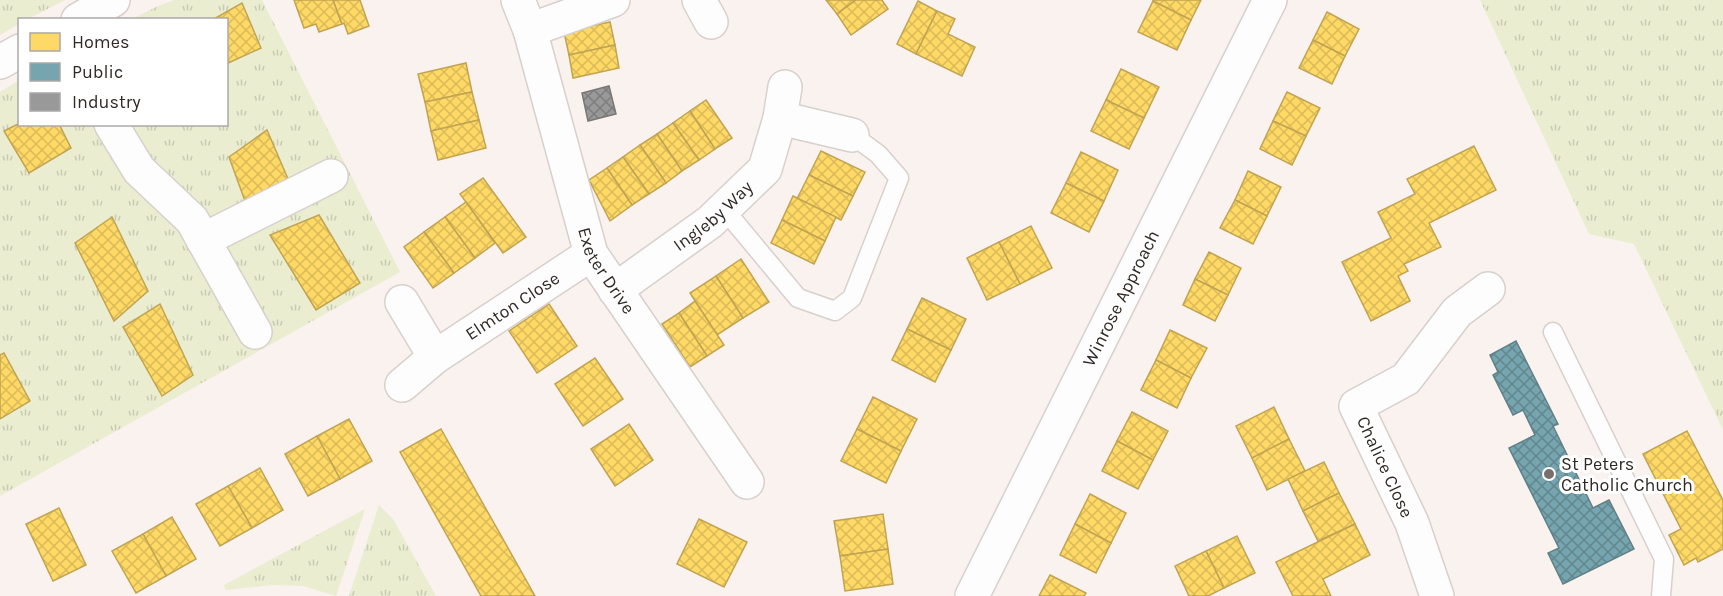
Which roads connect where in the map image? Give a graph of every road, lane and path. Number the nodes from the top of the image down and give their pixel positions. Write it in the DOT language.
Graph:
graph roads {
  1 [pos="113,0"];
  2 [pos="518,0"];
  3 [pos="613,0"];
  4 [pos="1270,0"];
  5 [pos="82,18"];
  6 [pos="530,30"];
  7 [pos="18,52"];
  8 [pos="0,62"];
  9 [pos="112,126"];
  10 [pos="852,135"];
  11 [pos="331,176"];
  12 [pos="724,209"];
  13 [pos="203,240"];
  14 [pos="591,254"];
  15 [pos="1488,289"];
  16 [pos="615,290"];
  17 [pos="402,302"];
  18 [pos="255,332"];
  19 [pos="1552,332"];
  20 [pos="435,357"];
  21 [pos="402,385"];
  22 [pos="747,482"];
  23 [pos="972,596"];
  24 [pos="1437,596"];
  25 [pos="1661,596"];
  1 -- 5 [label="street"];
  2 -- 6 [label="street, Exeter Drive"];
  3 -- 6 [label="street"];
  4 -- 23 [label="street, Winrose Approach"];
  6 -- 14 [label="street, Exeter Drive"];
  7 -- 8 [label="street"];
  9 -- 13 [label="street"];
  10 -- 12 [label="street, Ingleby Way"];
  10 -- 12 [label="lane"];
  11 -- 13 [label="street"];
  12 -- 16 [label="street, Ingleby Way"];
  13 -- 18 [label="street"];
  14 -- 16 [label="street, Exeter Drive"];
  14 -- 20 [label="street, Elmton Close"];
  15 -- 24 [label="street, Chalice Close"];
  16 -- 22 [label="street, Exeter Drive"];
  17 -- 20 [label="street"];
  19 -- 25 [label="lane"];
  20 -- 21 [label="street, Elmton Close"];
}
